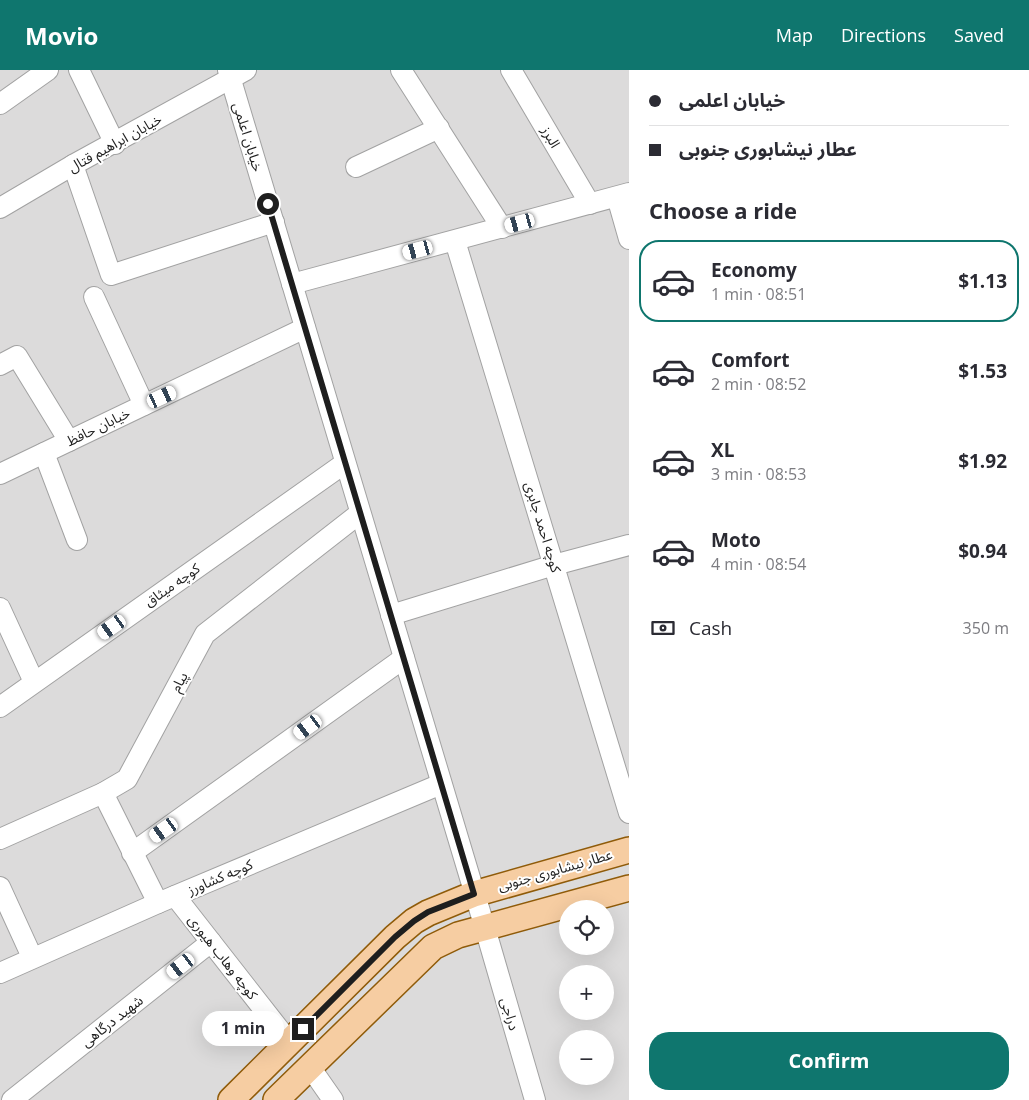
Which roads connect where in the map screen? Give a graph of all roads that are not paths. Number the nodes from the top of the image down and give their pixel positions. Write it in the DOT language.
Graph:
graph roads {
  1 [pos="48,70"];
  2 [pos="79,70"];
  3 [pos="401,70"];
  4 [pos="512,70"];
  5 [pos="235,73"];
  6 [pos="0,104"];
  7 [pos="439,128"];
  8 [pos="115,144"];
  9 [pos="73,165"];
  10 [pos="356,167"];
  11 [pos="623,195"];
  12 [pos="590,204"];
  13 [pos="0,208"];
  14 [pos="274,222"];
  15 [pos="502,228"];
  16 [pos="629,239"];
  17 [pos="455,241"];
  18 [pos="292,284"];
  19 [pos="94,297"];
  20 [pos="305,328"];
  21 [pos="0,365"];
  22 [pos="144,405"];
  23 [pos="69,441"];
  24 [pos="44,453"];
  25 [pos="345,463"];
  26 [pos="0,474"];
  27 [pos="360,513"];
  28 [pos="77,540"];
  29 [pos="629,545"];
  30 [pos="554,565"];
  31 [pos="0,608"];
  32 [pos="391,615"];
  33 [pos="404,658"];
  34 [pos="34,682"];
  35 [pos="0,707"];
  36 [pos="441,784"];
  37 [pos="103,793"];
  38 [pos="629,813"];
  39 [pos="0,839"];
  40 [pos="629,850"];
  41 [pos="132,853"];
  42 [pos="0,887"];
  43 [pos="629,888"];
  44 [pos="474,894"];
  45 [pos="166,899"];
  46 [pos="485,928"];
  47 [pos="211,942"];
  48 [pos="32,957"];
  49 [pos="0,972"];
  50 [pos="290,1043"];
  51 [pos="310,1067"];
  52 [pos="12,1100"];
  53 [pos="231,1100"];
  54 [pos="276,1100"];
  55 [pos="332,1100"];
  56 [pos="535,1100"];
  1 -- 6 [label="street"];
  2 -- 8 [label="street"];
  3 -- 7 [label="street"];
  4 -- 12 [label="street, البرز"];
  5 -- 8 [label="street, خیابان ابراهیم قتال"];
  5 -- 14 [label="street, خیابان اعلمی"];
  7 -- 10 [label="street"];
  7 -- 15 [label="street"];
  8 -- 9 [label="street, خیابان ابراهیم قتال"];
  9 -- 13 [label="street, خیابان ابراهیم قتال"];
  9 -- 14 [label="street"];
  11 -- 12 [label="street"];
  11 -- 16 [label="street"];
  12 -- 15 [label="street"];
  14 -- 18 [label="street, خیابان اعلمی"];
  15 -- 17 [label="street"];
  17 -- 18 [label="street"];
  17 -- 30 [label="street, کوچه احمد جابری"];
  18 -- 20 [label="street, خیابان اعلمی"];
  19 -- 22 [label="street"];
  20 -- 22 [label="street, خیابان حافظ"];
  20 -- 25 [label="street, خیابان اعلمی"];
  21 -- 23 [label="street"];
  22 -- 23 [label="street, خیابان حافظ"];
  23 -- 24 [label="street, خیابان حافظ"];
  24 -- 26 [label="street, خیابان حافظ"];
  24 -- 28 [label="street"];
  25 -- 27 [label="street, خیابان اعلمی"];
  25 -- 34 [label="street, کوچه میثاق"];
  27 -- 32 [label="street, خیابان اعلمی"];
  27 -- 37 [label="street, پیام"];
  29 -- 30 [label="street"];
  30 -- 32 [label="street"];
  30 -- 38 [label="street, کوچه احمد جابری"];
  31 -- 34 [label="street"];
  32 -- 33 [label="street, خیابان اعلمی"];
  33 -- 36 [label="street, خیابان اعلمی"];
  33 -- 41 [label="street"];
  34 -- 35 [label="street, کوچه میثاق"];
  36 -- 44 [label="street, خیابان اعلمی"];
  36 -- 45 [label="street, کوچه کشاورز"];
  37 -- 39 [label="street, پیام"];
  37 -- 41 [label="street, کوچه وهاب هیوری"];
  40 -- 44 [label="main road, عطار نیشابوری جنوبی"];
  41 -- 45 [label="street, کوچه وهاب هیوری"];
  42 -- 48 [label="street"];
  43 -- 46 [label="main road"];
  44 -- 46 [label="street, دراجی"];
  44 -- 50 [label="main road, عطار نیشابوری جنوبی"];
  45 -- 47 [label="street, کوچه وهاب هیوری"];
  45 -- 48 [label="street, کوچه کشاورز"];
  46 -- 51 [label="main road"];
  46 -- 56 [label="street, دراجی"];
  47 -- 50 [label="street, کوچه وهاب هیوری"];
  47 -- 52 [label="street, شهید درگاهی"];
  48 -- 49 [label="street, کوچه کشاورز"];
  50 -- 53 [label="main road, عطار نیشابوری جنوبی"];
  51 -- 54 [label="main road"];
  51 -- 55 [label="street"];
}
